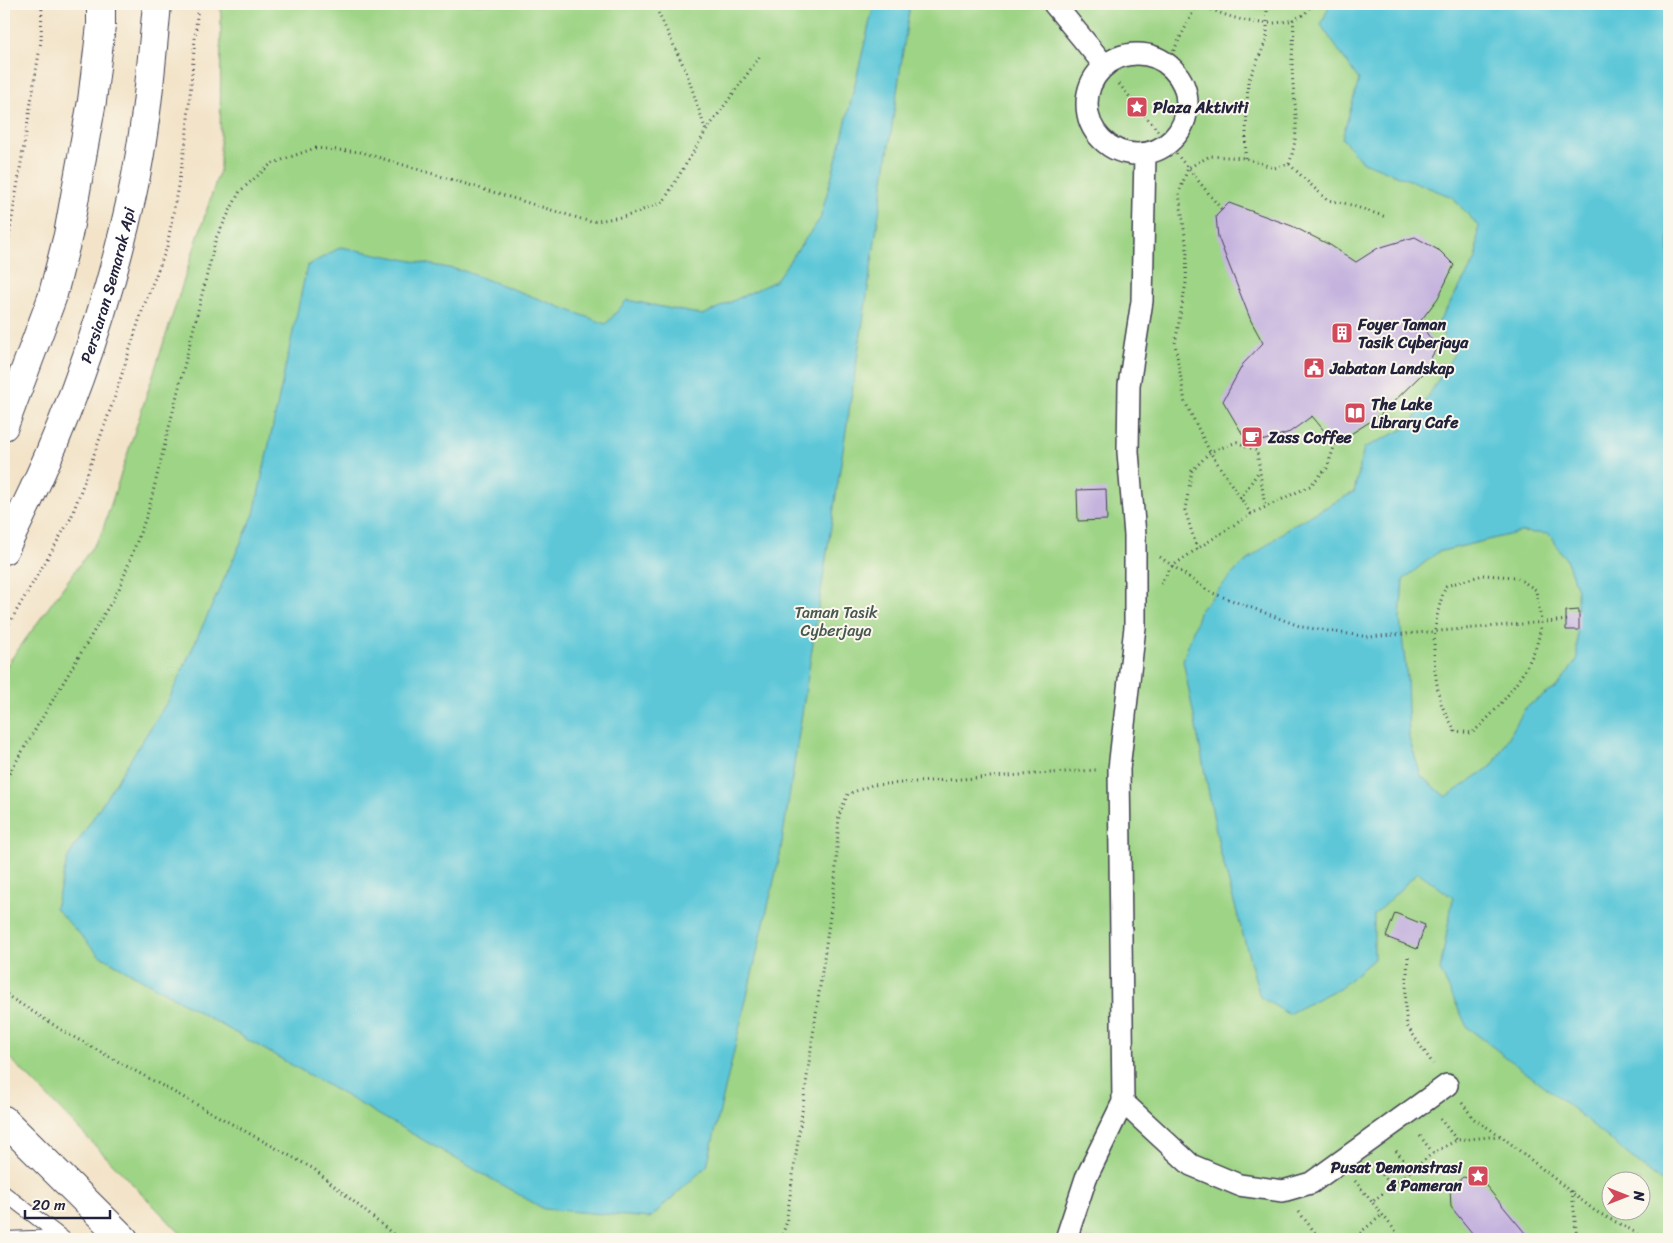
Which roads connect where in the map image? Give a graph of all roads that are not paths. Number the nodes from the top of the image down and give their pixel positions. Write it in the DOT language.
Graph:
graph roads {
  1 [pos="101,4"];
  2 [pos="157,4"];
  3 [pos="1054,4"];
  4 [pos="1105,66"];
  5 [pos="1145,154"];
  6 [pos="4,426"];
  7 [pos="4,550"];
  8 [pos="1447,1085"];
  9 [pos="1123,1102"];
  10 [pos="4,1120"];
  11 [pos="4,1195"];
  12 [pos="4,1238"];
  13 [pos="62,1238"];
  14 [pos="124,1239"];
  15 [pos="1066,1239"];
  1 -- 6 [label="main road"];
  2 -- 7 [label="main road, Persiaran Semarak Api"];
  3 -- 4 [label="street"];
  4 -- 5 [label="street"];
  4 -- 5 [label="street"];
  5 -- 9 [label="street"];
  8 -- 9 [label="street"];
  9 -- 15 [label="street"];
  10 -- 14 [label="main road"];
  11 -- 13 [label="lane"];
  12 -- 13 [label="lane"];
}
